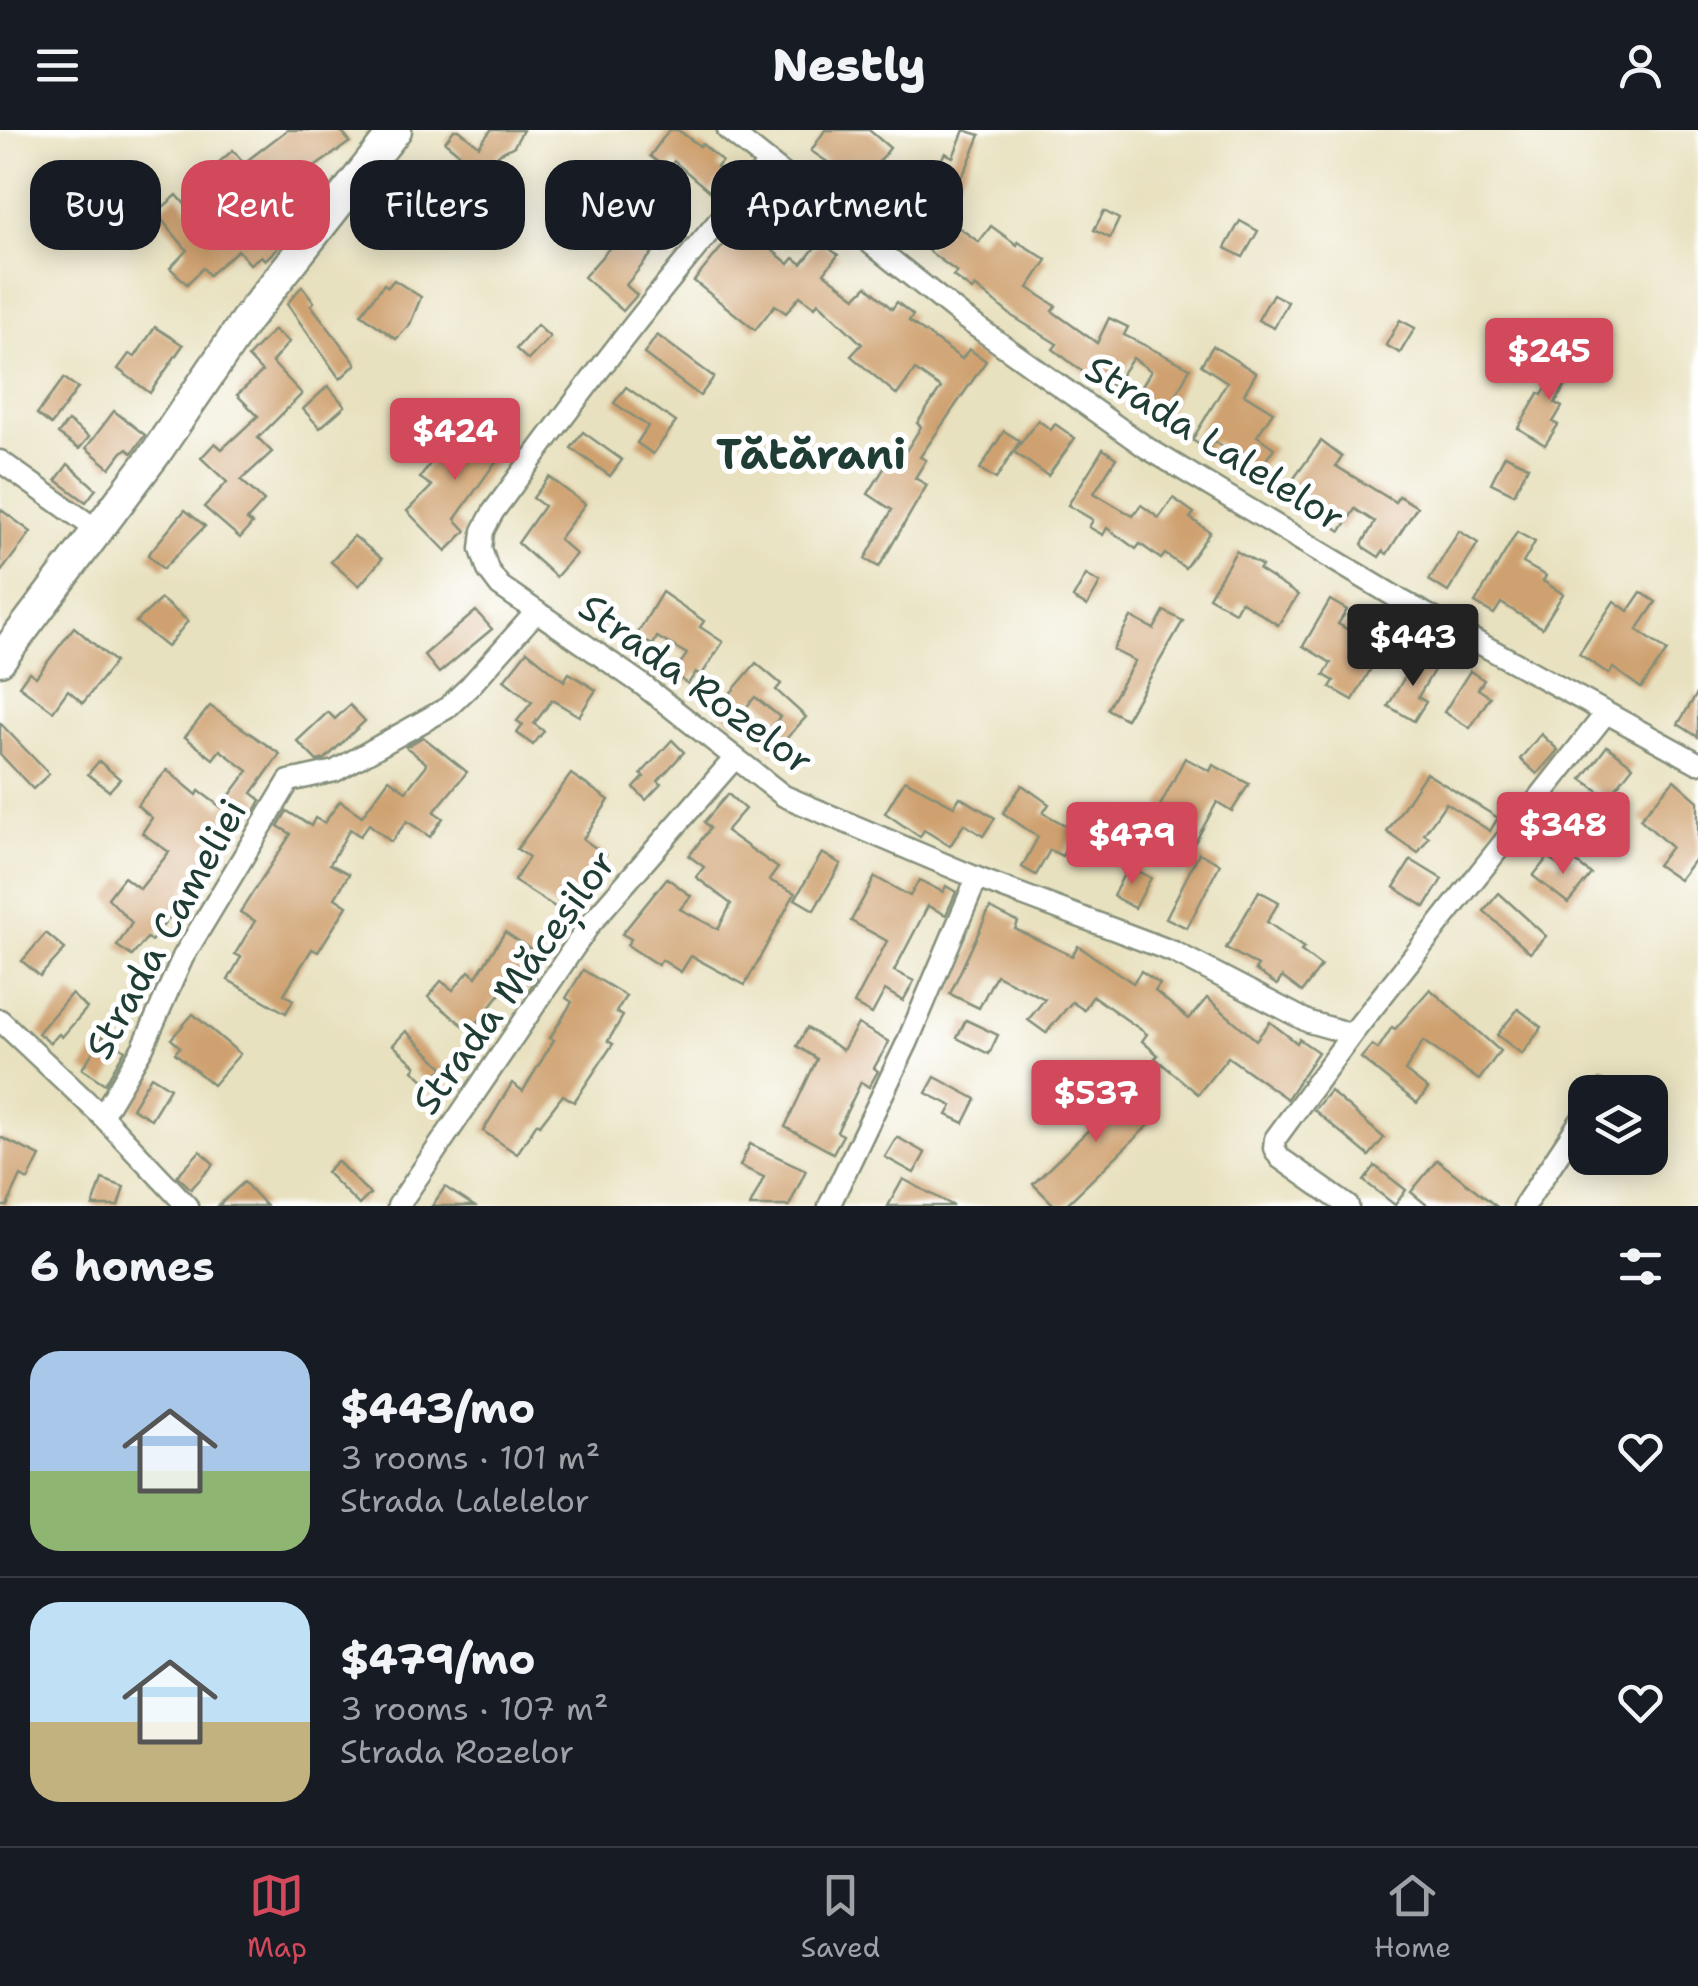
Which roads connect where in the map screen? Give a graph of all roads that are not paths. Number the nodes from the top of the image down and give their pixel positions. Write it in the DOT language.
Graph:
graph roads {
  1 [pos="396,130"];
  2 [pos="728,130"];
  3 [pos="763,160"];
  4 [pos="711,227"];
  5 [pos="878,250"];
  6 [pos="0,462"];
  7 [pos="97,530"];
  8 [pos="535,613"];
  9 [pos="0,660"];
  10 [pos="1606,713"];
  11 [pos="734,759"];
  12 [pos="1698,763"];
  13 [pos="977,878"];
  14 [pos="0,1020"];
  15 [pos="1352,1034"];
  16 [pos="102,1116"];
  17 [pos="1568,1140"];
  18 [pos="186,1206"];
  19 [pos="398,1206"];
  20 [pos="829,1206"];
  21 [pos="1348,1206"];
  22 [pos="1524,1206"];
  1 -- 7 [label="main road"];
  2 -- 3 [label="street, Strada Lalelelor"];
  4 -- 8 [label="street, Strada Rozelor"];
  5 -- 10 [label="street, Strada Lalelelor"];
  6 -- 7 [label="street"];
  7 -- 9 [label="main road"];
  8 -- 11 [label="street, Strada Rozelor"];
  8 -- 16 [label="street, Strada Cameliei"];
  10 -- 12 [label="street, Strada Lalelelor"];
  10 -- 15 [label="street"];
  11 -- 13 [label="street, Strada Rozelor"];
  11 -- 19 [label="street, Strada Măceșilor"];
  13 -- 15 [label="street, Strada Rozelor"];
  13 -- 20 [label="street"];
  14 -- 16 [label="street"];
  15 -- 21 [label="street"];
  16 -- 18 [label="street"];
  17 -- 22 [label="street"];
}
